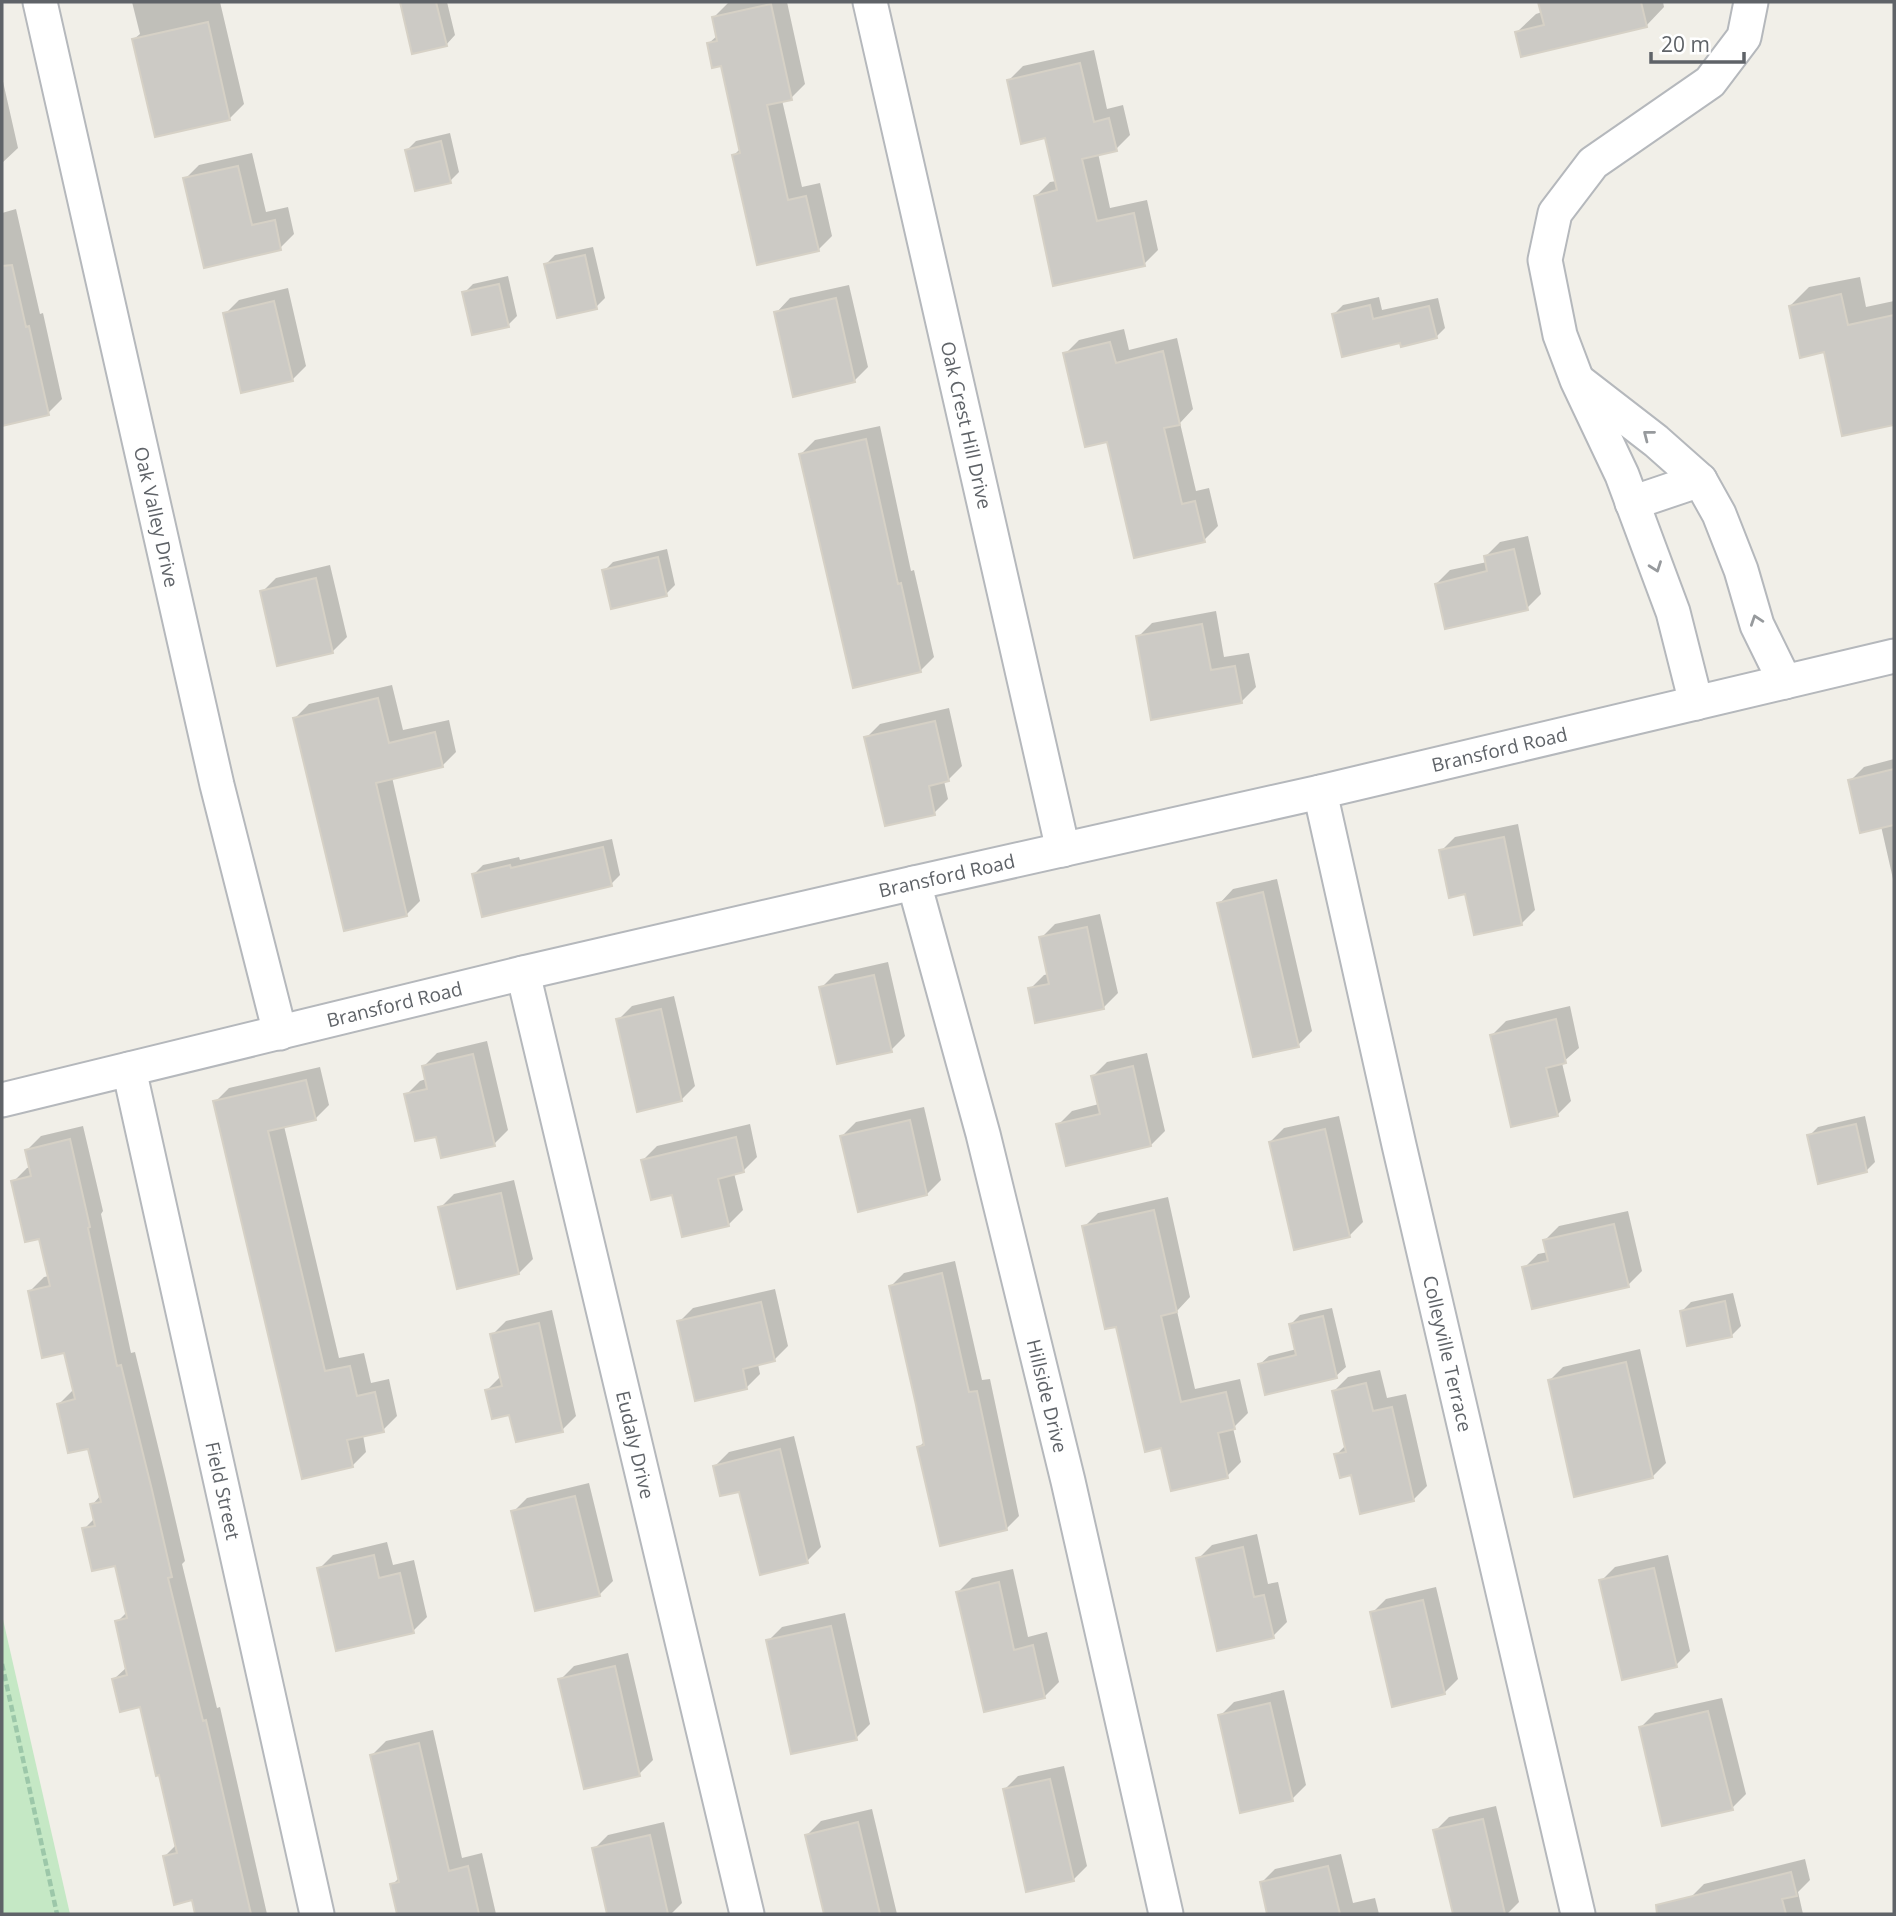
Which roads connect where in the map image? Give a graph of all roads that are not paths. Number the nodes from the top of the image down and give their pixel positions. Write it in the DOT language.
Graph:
graph roads {
  1 [pos="40,2"];
  2 [pos="870,2"];
  3 [pos="1751,2"];
  4 [pos="1577,380"];
  5 [pos="1700,480"];
  6 [pos="1633,503"];
  7 [pos="1894,656"];
  8 [pos="1785,682"];
  9 [pos="1696,703"];
  10 [pos="1320,792"];
  11 [pos="1063,850"];
  12 [pos="914,883"];
  13 [pos="523,973"];
  14 [pos="280,1033"];
  15 [pos="129,1069"];
  16 [pos="2,1100"];
  17 [pos="317,1914"];
  18 [pos="747,1914"];
  19 [pos="1166,1914"];
  20 [pos="1578,1914"];
  1 -- 14 [label="street, Oak Valley Drive"];
  2 -- 11 [label="street, Oak Crest Hill Drive"];
  3 -- 4 [label="street"];
  5 -- 4 [label="street, one-way"];
  4 -- 6 [label="street"];
  5 -- 6 [label="street"];
  8 -- 5 [label="street, one-way"];
  6 -- 9 [label="street, one-way"];
  7 -- 8 [label="street, Bransford Road"];
  8 -- 9 [label="street, Bransford Road"];
  9 -- 10 [label="street, Bransford Road"];
  10 -- 11 [label="street, Bransford Road"];
  10 -- 20 [label="street, Colleyville Terrace"];
  11 -- 12 [label="street, Bransford Road"];
  12 -- 13 [label="street, Bransford Road"];
  12 -- 19 [label="street, Hillside Drive"];
  13 -- 14 [label="street, Bransford Road"];
  13 -- 18 [label="street, Eudaly Drive"];
  14 -- 15 [label="street, Bransford Road"];
  15 -- 16 [label="street, Bransford Road"];
  15 -- 17 [label="street, Field Street"];
}
